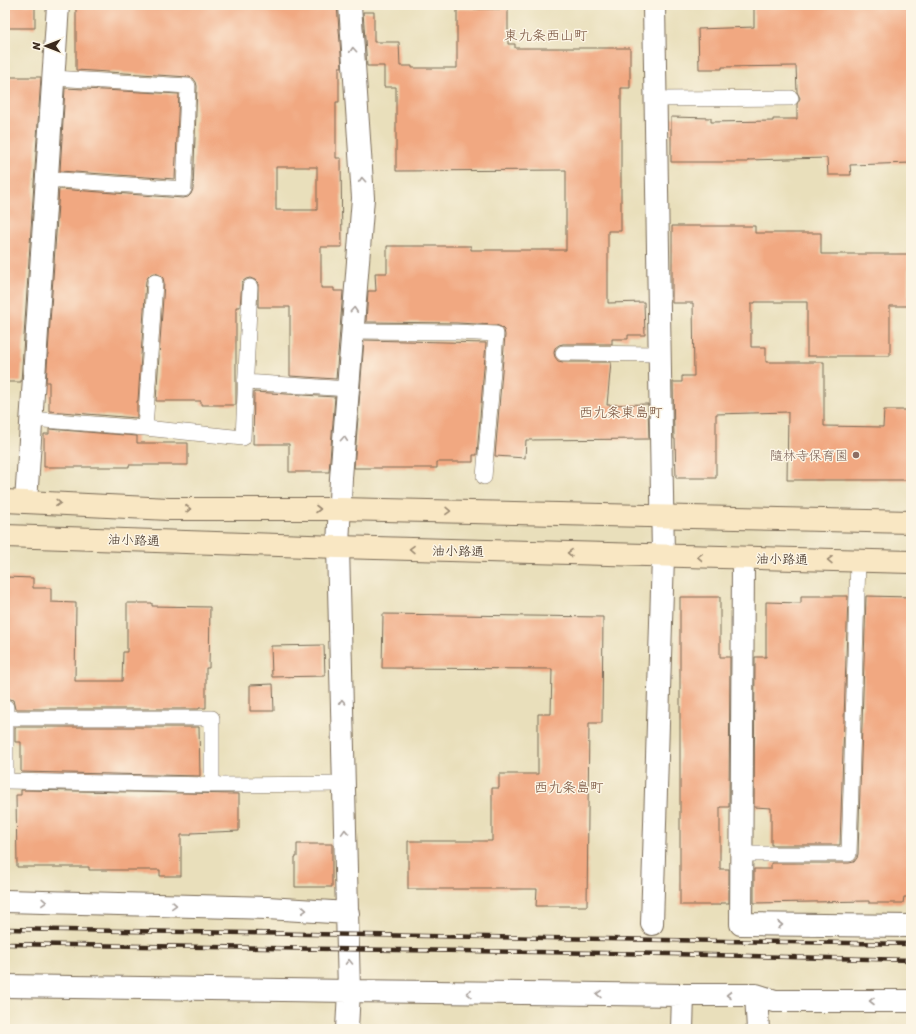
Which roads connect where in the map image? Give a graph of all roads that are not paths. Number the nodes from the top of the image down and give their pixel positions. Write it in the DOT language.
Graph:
graph roads {
  1 [pos="58,5"];
  2 [pos="350,5"];
  3 [pos="654,5"];
  4 [pos="53,78"];
  5 [pos="791,98"];
  6 [pos="656,99"];
  7 [pos="46,179"];
  8 [pos="155,282"];
  9 [pos="250,288"];
  10 [pos="352,331"];
  11 [pos="564,353"];
  12 [pos="660,354"];
  13 [pos="245,382"];
  14 [pos="348,389"];
  15 [pos="31,419"];
  16 [pos="145,428"];
  17 [pos="484,477"];
  18 [pos="15,502"];
  19 [pos="340,509"];
  20 [pos="662,517"];
  21 [pos="911,522"];
  22 [pos="5,536"];
  23 [pos="338,547"];
  24 [pos="663,556"];
  25 [pos="742,558"];
  26 [pos="858,561"];
  27 [pos="911,562"];
  28 [pos="6,713"];
  29 [pos="344,784"];
  30 [pos="212,785"];
  31 [pos="740,854"];
  32 [pos="5,900"];
  33 [pos="348,912"];
  34 [pos="652,924"];
  35 [pos="911,926"];
  36 [pos="5,986"];
  37 [pos="349,991"];
  38 [pos="756,995"];
  39 [pos="683,996"];
  40 [pos="911,1001"];
  41 [pos="347,1029"];
  42 [pos="682,1029"];
  43 [pos="758,1029"];
  1 -- 4 [label="street"];
  10 -- 2 [label="street, one-way"];
  3 -- 6 [label="street"];
  4 -- 7 [label="street"];
  4 -- 7 [label="lane"];
  5 -- 6 [label="lane"];
  6 -- 12 [label="street"];
  7 -- 15 [label="street"];
  8 -- 16 [label="lane"];
  9 -- 13 [label="lane"];
  10 -- 14 [label="street"];
  10 -- 17 [label="lane"];
  11 -- 12 [label="lane"];
  12 -- 20 [label="street"];
  13 -- 14 [label="lane"];
  13 -- 16 [label="lane"];
  19 -- 14 [label="street, one-way"];
  15 -- 16 [label="lane"];
  15 -- 18 [label="street"];
  18 -- 19 [label="street, one-way"];
  19 -- 20 [label="street, one-way"];
  19 -- 23 [label="street"];
  20 -- 21 [label="street"];
  20 -- 24 [label="street"];
  22 -- 23 [label="street, 油小路通"];
  24 -- 23 [label="street, 油小路通, one-way"];
  29 -- 23 [label="street, one-way"];
  25 -- 24 [label="street, 油小路通, one-way"];
  24 -- 34 [label="street"];
  26 -- 25 [label="street, 油小路通, one-way"];
  25 -- 31 [label="street"];
  26 -- 27 [label="street, 油小路通"];
  26 -- 31 [label="lane"];
  28 -- 30 [label="lane"];
  28 -- 30 [label="lane"];
  29 -- 30 [label="lane"];
  33 -- 29 [label="street, one-way"];
  31 -- 35 [label="street, one-way"];
  32 -- 33 [label="street, one-way"];
  37 -- 33 [label="street, one-way"];
  36 -- 37 [label="street"];
  39 -- 37 [label="street, one-way"];
  37 -- 41 [label="street"];
  38 -- 39 [label="street, one-way"];
  40 -- 38 [label="street, one-way"];
  38 -- 43 [label="street"];
  39 -- 42 [label="street"];
}
